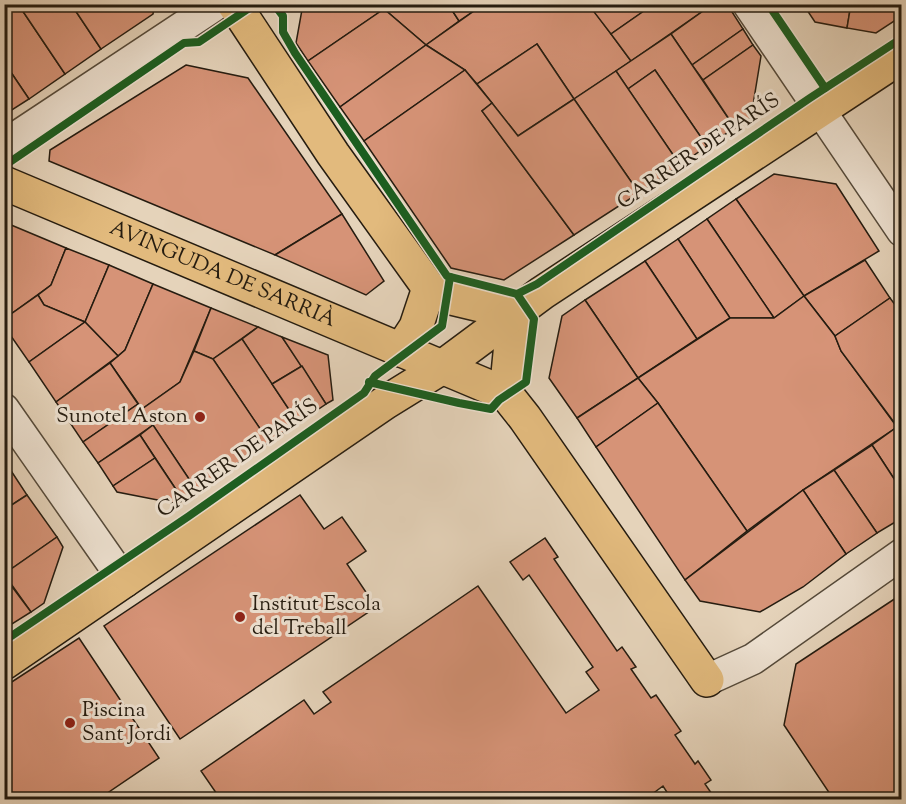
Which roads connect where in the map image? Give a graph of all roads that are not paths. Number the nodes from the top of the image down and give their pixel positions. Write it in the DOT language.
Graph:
graph roads {
  1 [pos="217,4"];
  2 [pos="234,4"];
  3 [pos="748,4"];
  4 [pos="902,56"];
  5 [pos="819,111"];
  6 [pos="4,145"];
  7 [pos="4,183"];
  8 [pos="902,231"];
  9 [pos="429,288"];
  10 [pos="514,313"];
  11 [pos="401,350"];
  12 [pos="441,368"];
  13 [pos="506,394"];
  14 [pos="4,409"];
  15 [pos="902,554"];
  16 [pos="125,582"];
  17 [pos="4,663"];
  18 [pos="707,680"];
  1 -- 6 [label="street"];
  2 -- 9 [label="main road"];
  3 -- 5 [label="street"];
  4 -- 5 [label="main road, CARRER DE PARÍS"];
  5 -- 8 [label="street"];
  5 -- 10 [label="main road, CARRER DE PARÍS"];
  7 -- 11 [label="main road, AVINGUDA DE SARRIÀ"];
  9 -- 10 [label="main road"];
  9 -- 11 [label="main road"];
  10 -- 12 [label="main road, CARRER DE PARÍS"];
  10 -- 13 [label="main road"];
  11 -- 12 [label="main road, AVINGUDA DE SARRIÀ"];
  12 -- 13 [label="main road, AVINGUDA DE SARRIÀ"];
  12 -- 16 [label="main road, CARRER DE PARÍS"];
  13 -- 18 [label="main road"];
  14 -- 16 [label="street"];
  15 -- 18 [label="street"];
  16 -- 17 [label="main road, CARRER DE PARÍS"];
}
